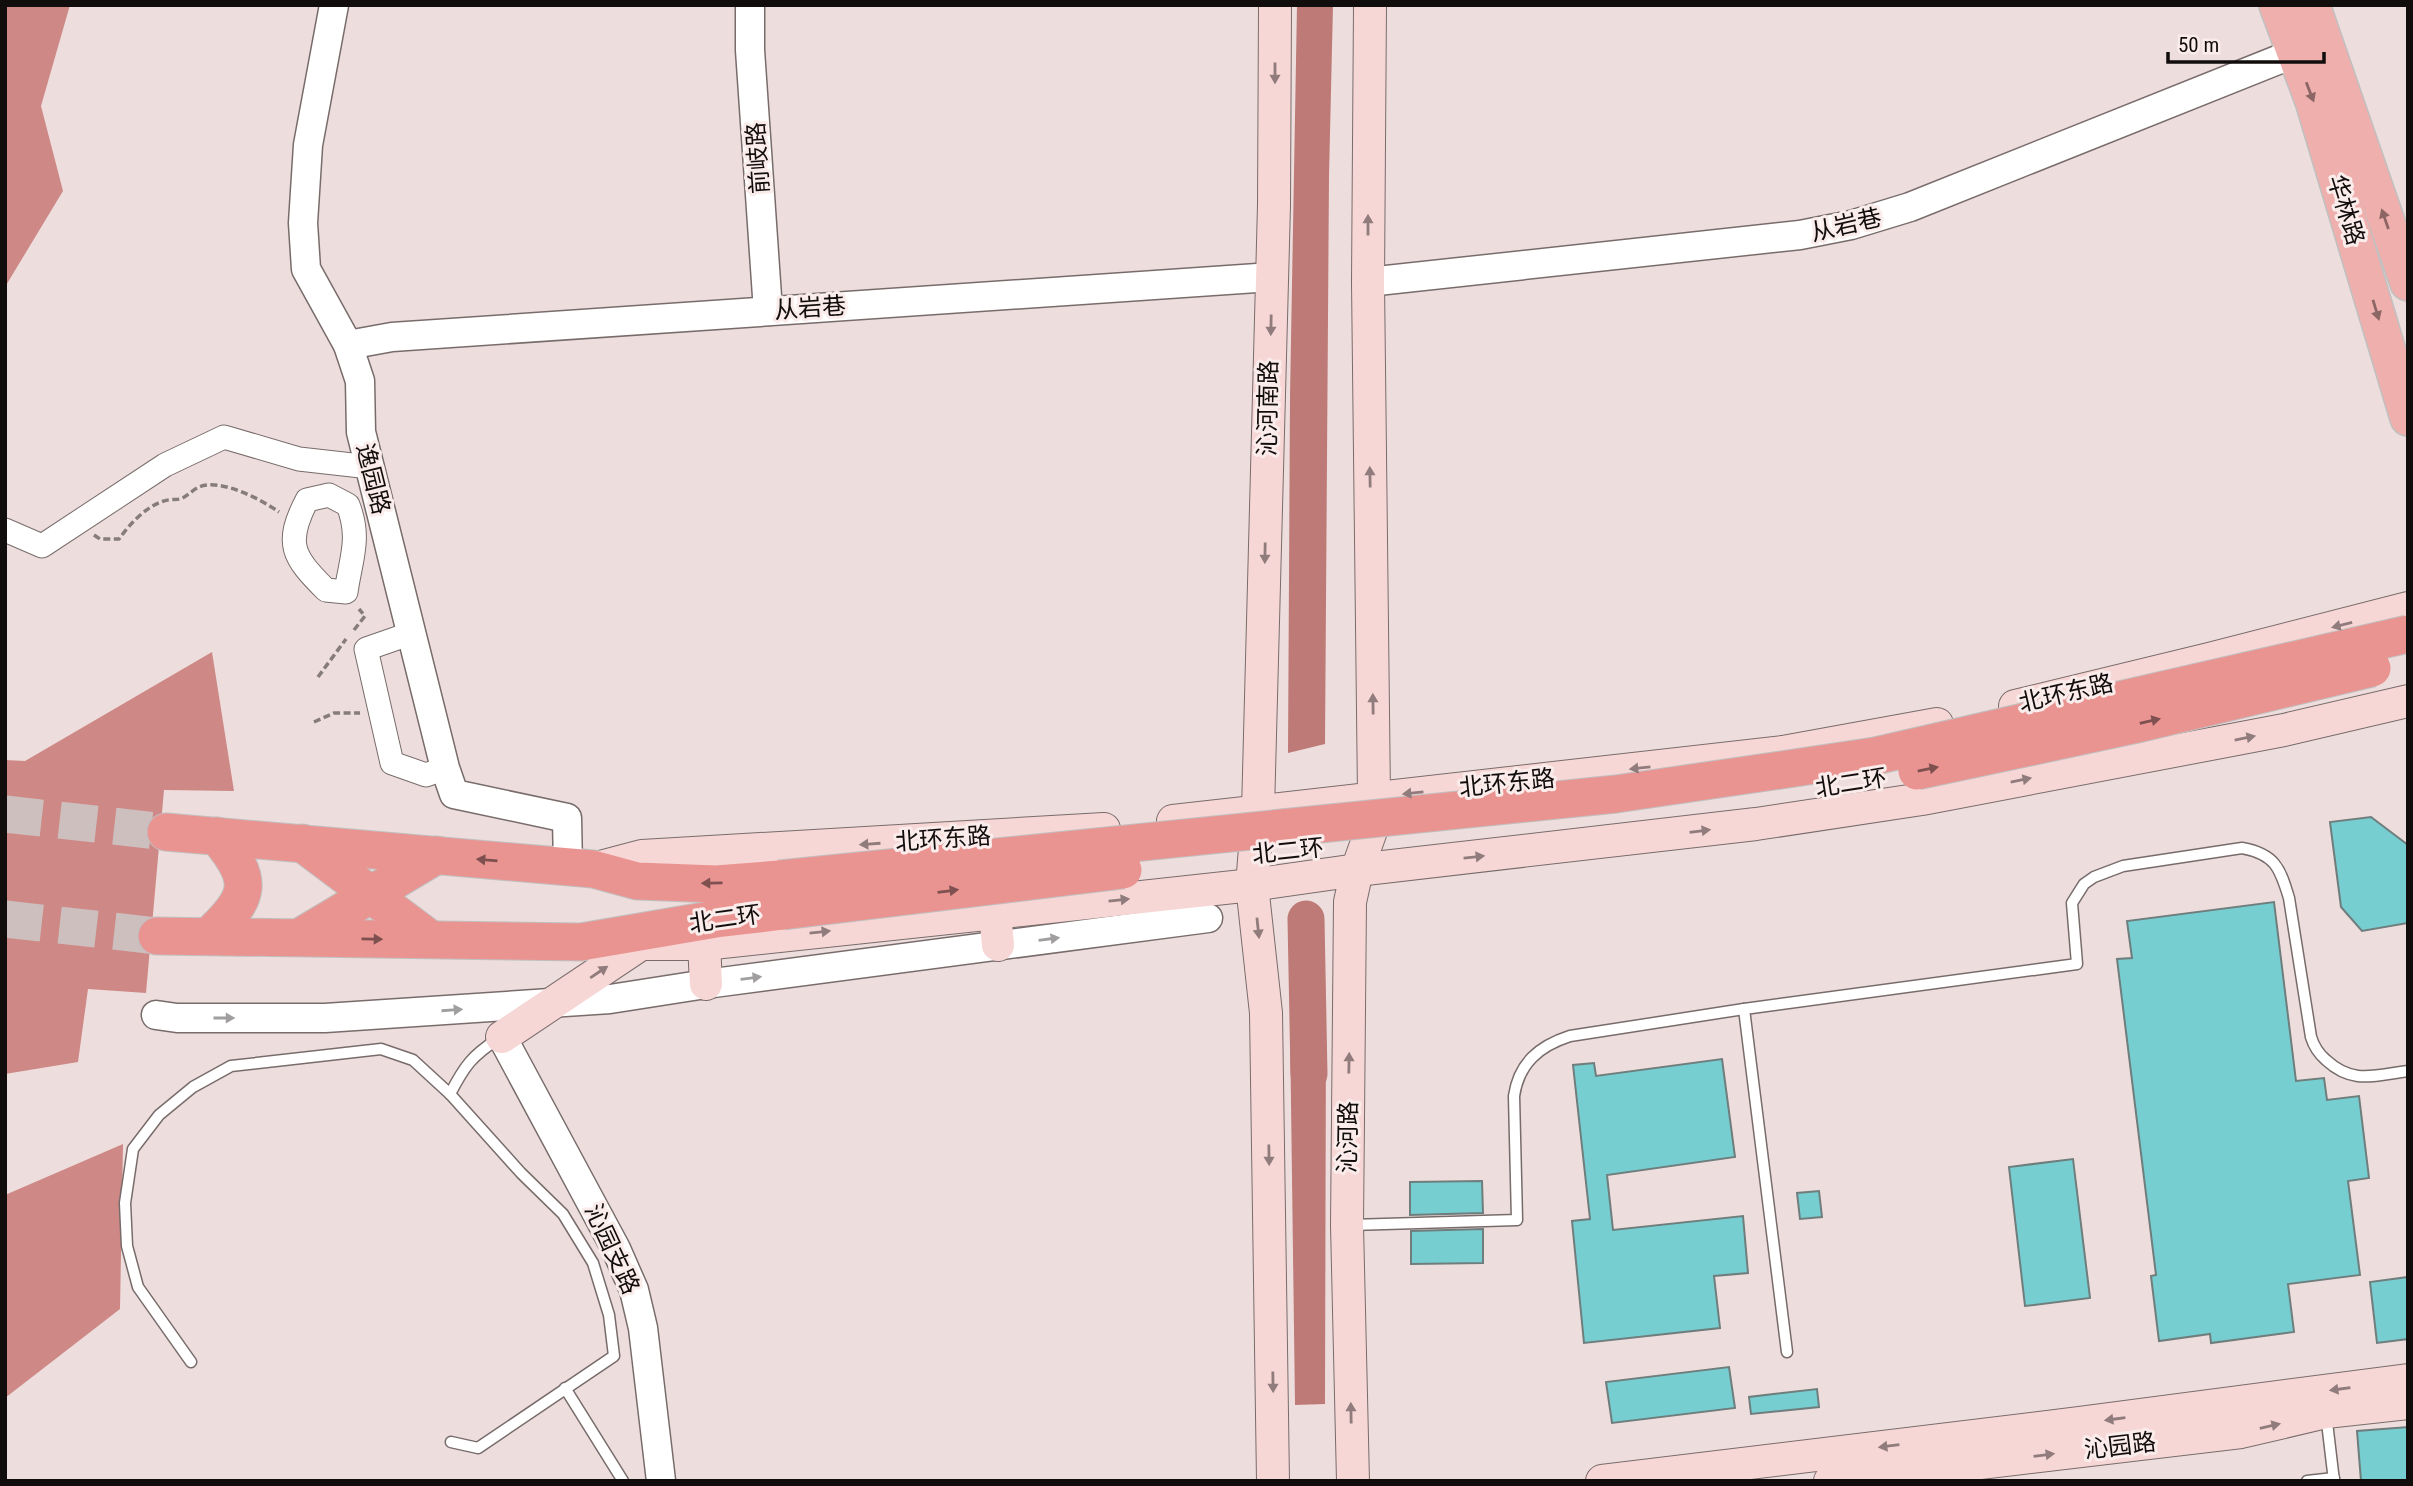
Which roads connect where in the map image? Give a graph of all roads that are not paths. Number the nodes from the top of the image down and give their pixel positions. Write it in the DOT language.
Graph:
graph roads {
  1 [pos="334,5"];
  2 [pos="750,5"];
  3 [pos="1275,5"];
  4 [pos="1370,5"];
  5 [pos="2277,5"];
  6 [pos="2312,5"];
  7 [pos="2295,53"];
  8 [pos="1272,276"];
  9 [pos="1368,282"];
  10 [pos="2408,283"];
  11 [pos="768,311"];
  12 [pos="348,345"];
  13 [pos="2408,418"];
  14 [pos="370,467"];
  15 [pos="297,520"];
  16 [pos="5,530"];
  17 [pos="2408,608"];
  18 [pos="412,633"];
  19 [pos="2408,634"];
  20 [pos="2408,660"];
  21 [pos="2408,701"];
  22 [pos="445,768"];
  23 [pos="1374,797"];
  24 [pos="1258,811"];
  25 [pos="166,832"];
  26 [pos="217,836"];
  27 [pos="302,843"];
  28 [pos="437,855"];
  29 [pos="580,868"];
  30 [pos="1357,870"];
  31 [pos="1252,885"];
  32 [pos="371,895"];
  33 [pos="782,895"];
  34 [pos="995,914"];
  35 [pos="1208,918"];
  36 [pos="157,936"];
  37 [pos="209,936"];
  38 [pos="299,938"];
  39 [pos="430,939"];
  40 [pos="581,942"];
  41 [pos="641,944"];
  42 [pos="704,944"];
  43 [pos="998,945"];
  44 [pos="706,984"];
  45 [pos="551,1003"];
  46 [pos="1744,1009"];
  47 [pos="156,1015"];
  48 [pos="502,1037"];
  49 [pos="2408,1071"];
  50 [pos="450,1094"];
  51 [pos="1347,1225"];
  52 [pos="1787,1352"];
  53 [pos="191,1362"];
  54 [pos="2408,1380"];
  55 [pos="565,1388"];
  56 [pos="2408,1403"];
  57 [pos="2326,1412"];
  58 [pos="451,1443"];
  59 [pos="1999,1458"];
  60 [pos="2334,1479"];
  61 [pos="623,1481"];
  62 [pos="661,1481"];
  63 [pos="1273,1481"];
  64 [pos="1353,1481"];
  65 [pos="1602,1481"];
  66 [pos="1830,1481"];
  67 [pos="2307,1481"];
  1 -- 12 [label="street, 逸园路"];
  2 -- 11 [label="street, 前岐路"];
  3 -- 8 [label="main road, 沁河南路, one-way"];
  9 -- 4 [label="main road, one-way"];
  5 -- 7 [label="main road, 华林路"];
  10 -- 6 [label="main road, 华林路, one-way"];
  7 -- 9 [label="street, 从岩巷"];
  7 -- 13 [label="main road, 华林路, one-way"];
  8 -- 11 [label="street, 从岩巷"];
  8 -- 24 [label="main road, 沁河南路, one-way"];
  23 -- 9 [label="main road, one-way"];
  11 -- 12 [label="street, 从岩巷"];
  12 -- 14 [label="street, 逸园路"];
  14 -- 16 [label="street"];
  14 -- 18 [label="street, 逸园路"];
  15 -- 15 [label="street"];
  17 -- 23 [label="main road, 北环东路, one-way"];
  18 -- 22 [label="street, 逸园路"];
  18 -- 22 [label="street"];
  19 -- 33 [label="highway, 北二环, bridge"];
  33 -- 20 [label="highway, 北二环, one-way, bridge"];
  30 -- 21 [label="main road, one-way"];
  22 -- 29 [label="street, 逸园路"];
  23 -- 24 [label="main road, 北环东路"];
  23 -- 30 [label="main road, 沁河路"];
  24 -- 29 [label="main road, 北环东路, one-way"];
  24 -- 31 [label="main road"];
  25 -- 26 [label="highway, 北二环"];
  26 -- 27 [label="highway, 北二环"];
  26 -- 37 [label="highway"];
  27 -- 28 [label="highway, 北二环"];
  27 -- 32 [label="highway"];
  29 -- 28 [label="highway, 北二环, one-way"];
  28 -- 32 [label="highway"];
  33 -- 29 [label="highway, 北二环, one-way"];
  30 -- 31 [label="main road"];
  51 -- 30 [label="main road, 沁河路, one-way"];
  34 -- 31 [label="main road, one-way"];
  31 -- 63 [label="main road, one-way"];
  32 -- 38 [label="highway"];
  32 -- 39 [label="highway"];
  33 -- 40 [label="highway, 北二环"];
  42 -- 34 [label="main road, one-way"];
  34 -- 43 [label="main road"];
  43 -- 35 [label="street, one-way"];
  36 -- 37 [label="highway, 北二环"];
  37 -- 38 [label="highway, 北二环"];
  38 -- 39 [label="highway, 北二环, one-way"];
  39 -- 40 [label="highway, 北二环"];
  40 -- 41 [label="main road"];
  41 -- 42 [label="main road"];
  45 -- 41 [label="main road, one-way"];
  42 -- 44 [label="main road"];
  44 -- 43 [label="street, one-way"];
  44 -- 45 [label="street"];
  47 -- 45 [label="street, one-way"];
  45 -- 48 [label="main road"];
  46 -- 49 [label="lane"];
  46 -- 51 [label="lane"];
  46 -- 52 [label="lane"];
  48 -- 50 [label="lane"];
  48 -- 62 [label="street, 沁园支路"];
  50 -- 53 [label="lane"];
  50 -- 55 [label="lane"];
  64 -- 51 [label="main road, 沁河路, one-way"];
  54 -- 59 [label="main road, one-way"];
  55 -- 58 [label="lane"];
  55 -- 61 [label="lane"];
  56 -- 57 [label="main road, 沁园路"];
  59 -- 57 [label="main road, 沁园路, one-way"];
  57 -- 60 [label="lane"];
  59 -- 65 [label="main road, one-way"];
  59 -- 66 [label="main road, 沁园路"];
  60 -- 67 [label="lane"];
}
